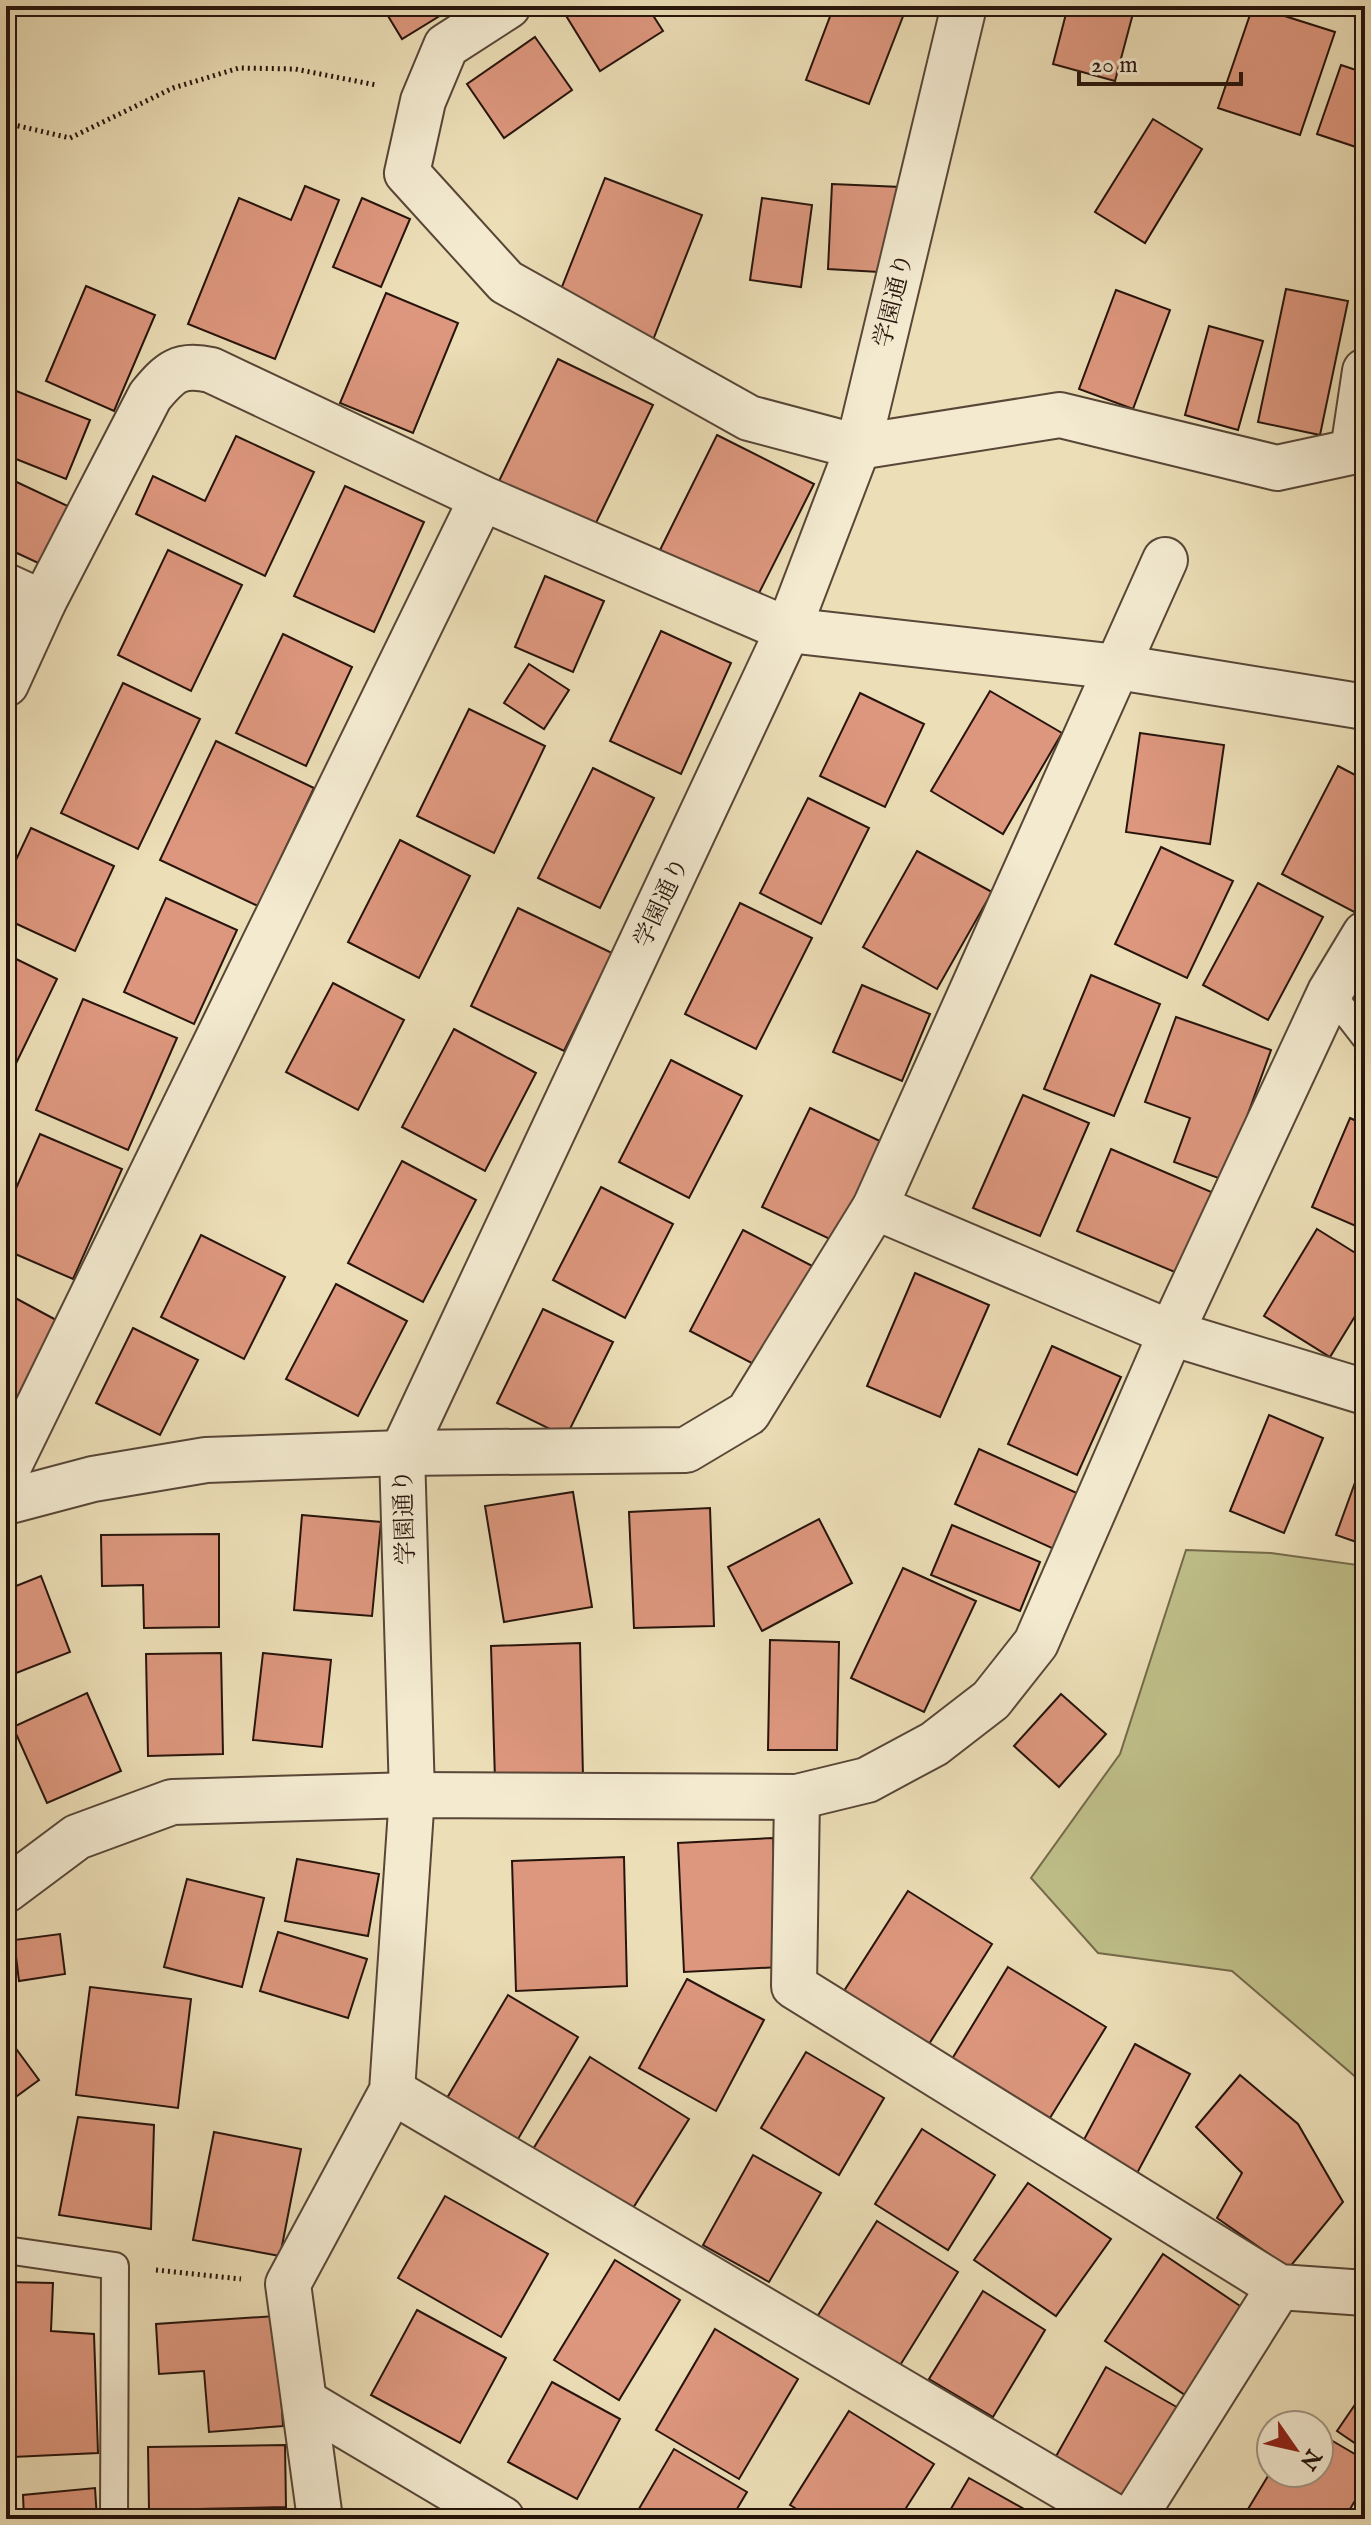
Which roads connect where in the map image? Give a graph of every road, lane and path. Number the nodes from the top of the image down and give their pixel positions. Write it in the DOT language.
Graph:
graph roads {
  1 [pos="508,6"];
  2 [pos="964,6"];
  3 [pos="423,101"];
  4 [pos="6,123"];
  5 [pos="1365,371"];
  6 [pos="858,447"];
  7 [pos="1359,450"];
  8 [pos="482,498"];
  9 [pos="1165,560"];
  10 [pos="24,594"];
  11 [pos="788,630"];
  12 [pos="1118,667"];
  13 [pos="6,684"];
  14 [pos="1365,707"];
  15 [pos="1365,934"];
  16 [pos="1330,992"];
  17 [pos="1365,1037"];
  18 [pos="875,1207"];
  19 [pos="1171,1333"];
  20 [pos="1365,1392"];
  21 [pos="402,1453"];
  22 [pos="6,1472"];
  23 [pos="6,1502"];
  24 [pos="412,1795"];
  25 [pos="797,1797"];
  26 [pos="6,1890"];
  27 [pos="392,2091"];
  28 [pos="6,2250"];
  29 [pos="115,2266"];
  30 [pos="288,2284"];
  31 [pos="1279,2287"];
  32 [pos="1365,2293"];
  33 [pos="305,2402"];
  34 [pos="114,2519"];
  35 [pos="320,2519"];
  36 [pos="502,2519"];
  37 [pos="1118,2519"];
  38 [pos="1133,2519"];
  1 -- 3 [label="street"];
  2 -- 6 [label="street, 学園通り"];
  3 -- 4 [label="path"];
  3 -- 6 [label="street"];
  5 -- 7 [label="street"];
  6 -- 7 [label="street"];
  6 -- 11 [label="street, 学園通り"];
  8 -- 10 [label="street"];
  8 -- 11 [label="street"];
  8 -- 22 [label="street"];
  9 -- 12 [label="street"];
  10 -- 13 [label="street"];
  11 -- 12 [label="street"];
  11 -- 21 [label="street, 学園通り"];
  12 -- 14 [label="street"];
  12 -- 18 [label="street"];
  15 -- 16 [label="street"];
  16 -- 17 [label="lane"];
  16 -- 19 [label="street"];
  18 -- 19 [label="street"];
  18 -- 21 [label="street"];
  19 -- 20 [label="street"];
  19 -- 25 [label="street"];
  21 -- 23 [label="street"];
  21 -- 24 [label="street, 学園通り"];
  24 -- 25 [label="street"];
  24 -- 26 [label="street"];
  24 -- 27 [label="street, 学園通り"];
  25 -- 31 [label="street"];
  27 -- 30 [label="street"];
  27 -- 37 [label="street"];
  28 -- 29 [label="lane"];
  29 -- 30 [label="path"];
  29 -- 34 [label="lane"];
  30 -- 33 [label="street"];
  31 -- 32 [label="street"];
  31 -- 38 [label="street"];
  33 -- 35 [label="street"];
  33 -- 36 [label="street"];
}
